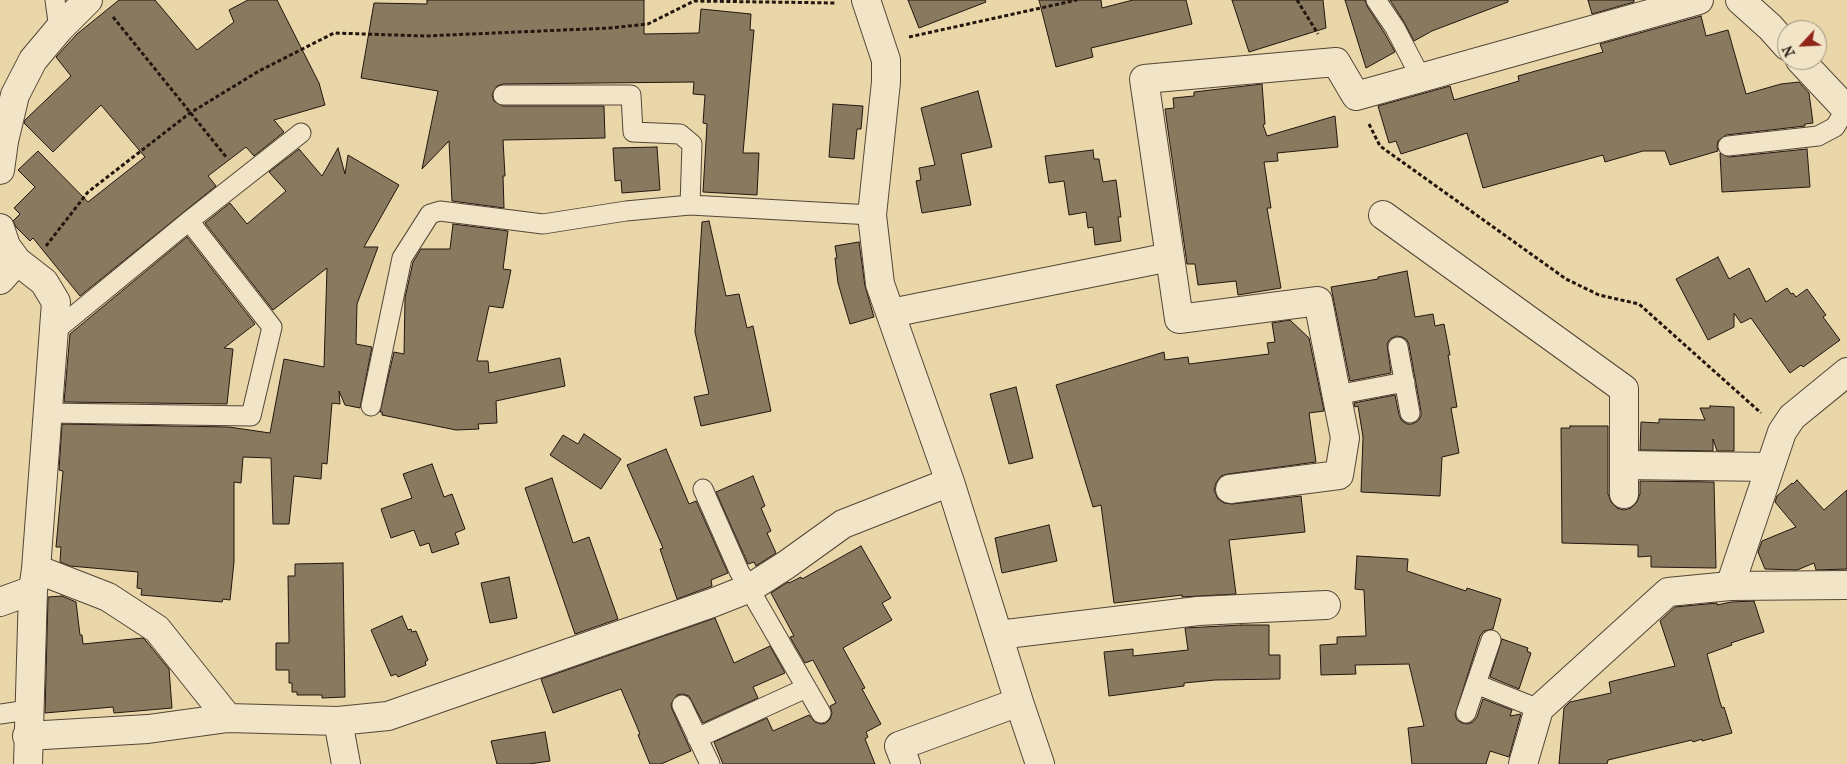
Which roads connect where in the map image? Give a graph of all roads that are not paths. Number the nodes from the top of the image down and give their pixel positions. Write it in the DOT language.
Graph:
graph roads {
  1 [pos="55,0"];
  2 [pos="88,0"];
  3 [pos="1376,0"];
  4 [pos="1699,0"];
  5 [pos="1740,0"];
  6 [pos="866,2"];
  7 [pos="58,29"];
  8 [pos="1777,35"];
  9 [pos="1809,70"];
  10 [pos="1421,78"];
  11 [pos="503,95"];
  12 [pos="1846,110"];
  13 [pos="301,133"];
  14 [pos="1728,146"];
  15 [pos="0,170"];
  16 [pos="690,205"];
  17 [pos="872,215"];
  18 [pos="1383,215"];
  19 [pos="189,221"];
  20 [pos="0,228"];
  21 [pos="1170,256"];
  22 [pos="15,270"];
  23 [pos="891,313"];
  24 [pos="55,331"];
  25 [pos="1398,347"];
  26 [pos="1847,372"];
  27 [pos="1404,382"];
  28 [pos="1336,395"];
  29 [pos="371,406"];
  30 [pos="48,413"];
  31 [pos="1410,413"];
  32 [pos="1624,465"];
  33 [pos="1770,466"];
  34 [pos="950,482"];
  35 [pos="703,489"];
  36 [pos="1230,489"];
  37 [pos="1624,494"];
  38 [pos="34,580"];
  39 [pos="1847,585"];
  40 [pos="1730,586"];
  41 [pos="750,588"];
  42 [pos="0,602"];
  43 [pos="1326,605"];
  44 [pos="998,635"];
  45 [pos="1491,640"];
  46 [pos="1476,684"];
  47 [pos="806,688"];
  48 [pos="1019,702"];
  49 [pos="682,705"];
  50 [pos="1539,709"];
  51 [pos="821,713"];
  52 [pos="1466,713"];
  53 [pos="0,714"];
  54 [pos="228,718"];
  55 [pos="338,721"];
  56 [pos="28,723"];
  57 [pos="697,738"];
  58 [pos="28,764"];
  59 [pos="346,764"];
  60 [pos="710,764"];
  61 [pos="906,764"];
  62 [pos="1040,764"];
  63 [pos="1523,764"];
  1 -- 7 [label="lane"];
  2 -- 7 [label="street"];
  3 -- 10 [label="lane"];
  4 -- 10 [label="street"];
  5 -- 8 [label="street"];
  6 -- 17 [label="street"];
  7 -- 15 [label="street"];
  9 -- 12 [label="street"];
  10 -- 21 [label="street"];
  11 -- 16 [label="lane"];
  12 -- 14 [label="lane"];
  13 -- 19 [label="lane"];
  16 -- 17 [label="lane"];
  16 -- 29 [label="lane"];
  17 -- 23 [label="street"];
  18 -- 32 [label="street"];
  19 -- 24 [label="lane"];
  19 -- 30 [label="lane"];
  20 -- 22 [label="street"];
  21 -- 23 [label="street"];
  21 -- 28 [label="street"];
  22 -- 24 [label="street"];
  23 -- 34 [label="street"];
  24 -- 30 [label="street"];
  25 -- 27 [label="lane"];
  26 -- 33 [label="street"];
  27 -- 28 [label="lane"];
  27 -- 31 [label="lane"];
  28 -- 36 [label="street"];
  30 -- 38 [label="street"];
  32 -- 33 [label="street"];
  32 -- 37 [label="street"];
  33 -- 40 [label="street"];
  34 -- 41 [label="street"];
  34 -- 44 [label="street"];
  35 -- 41 [label="lane"];
  38 -- 42 [label="street"];
  38 -- 54 [label="street"];
  38 -- 56 [label="street"];
  39 -- 40 [label="street"];
  40 -- 50 [label="street"];
  41 -- 47 [label="lane"];
  41 -- 55 [label="street"];
  43 -- 44 [label="street"];
  44 -- 48 [label="street"];
  45 -- 46 [label="lane"];
  46 -- 50 [label="lane"];
  46 -- 52 [label="lane"];
  47 -- 51 [label="lane"];
  47 -- 57 [label="lane"];
  48 -- 61 [label="street"];
  48 -- 62 [label="street"];
  49 -- 57 [label="lane"];
  50 -- 63 [label="street"];
  53 -- 56 [label="lane"];
  54 -- 55 [label="street"];
  54 -- 56 [label="street"];
  55 -- 59 [label="street"];
  56 -- 58 [label="street"];
  57 -- 60 [label="lane"];
}
